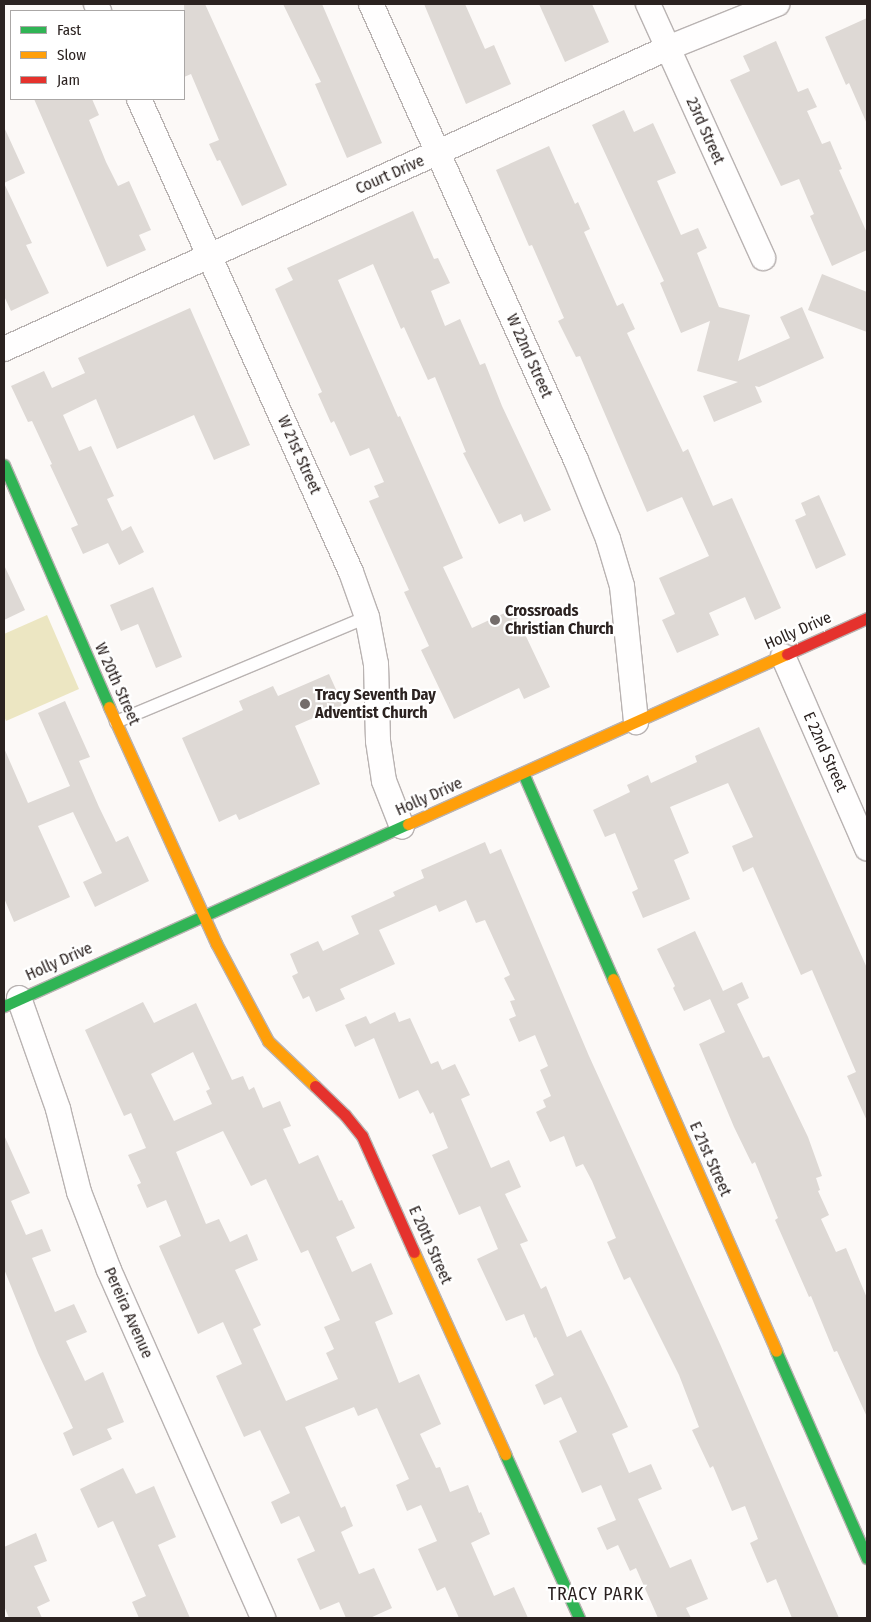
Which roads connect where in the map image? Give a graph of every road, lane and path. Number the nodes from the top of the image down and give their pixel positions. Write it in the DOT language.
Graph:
graph roads {
  1 [pos="371,4"];
  2 [pos="648,4"];
  3 [pos="777,4"];
  4 [pos="668,48"];
  5 [pos="139,100"];
  6 [pos="438,153"];
  7 [pos="211,257"];
  8 [pos="763,258"];
  9 [pos="4,349"];
  10 [pos="4,465"];
  11 [pos="367,617"];
  12 [pos="867,618"];
  13 [pos="782,656"];
  14 [pos="116,722"];
  15 [pos="636,722"];
  16 [pos="522,773"];
  17 [pos="402,827"];
  18 [pos="867,848"];
  19 [pos="204,916"];
  20 [pos="12,1002"];
  21 [pos="867,1558"];
  22 [pos="263,1618"];
  23 [pos="579,1618"];
  1 -- 6 [label="street, W 22nd Street"];
  2 -- 4 [label="street, 23rd Street"];
  3 -- 4 [label="street, Court Drive"];
  4 -- 6 [label="street, Court Drive"];
  4 -- 8 [label="street, 23rd Street"];
  5 -- 7 [label="street, W 21st Street"];
  6 -- 7 [label="street, Court Drive"];
  6 -- 15 [label="street, W 22nd Street"];
  7 -- 9 [label="street, Court Drive"];
  7 -- 11 [label="street, W 21st Street"];
  10 -- 14 [label="street, W 20th Street"];
  11 -- 14 [label="lane"];
  11 -- 17 [label="street, W 21st Street"];
  12 -- 13 [label="street, Holly Drive"];
  13 -- 15 [label="street, Holly Drive"];
  13 -- 18 [label="street, E 22nd Street"];
  14 -- 19 [label="street, W 20th Street"];
  15 -- 16 [label="street, Holly Drive"];
  16 -- 17 [label="street, Holly Drive"];
  16 -- 21 [label="street, E 21st Street"];
  17 -- 19 [label="street, Holly Drive"];
  19 -- 20 [label="street, Holly Drive"];
  19 -- 23 [label="street, E 20th Street"];
  20 -- 22 [label="street, Pereira Avenue"];
}
